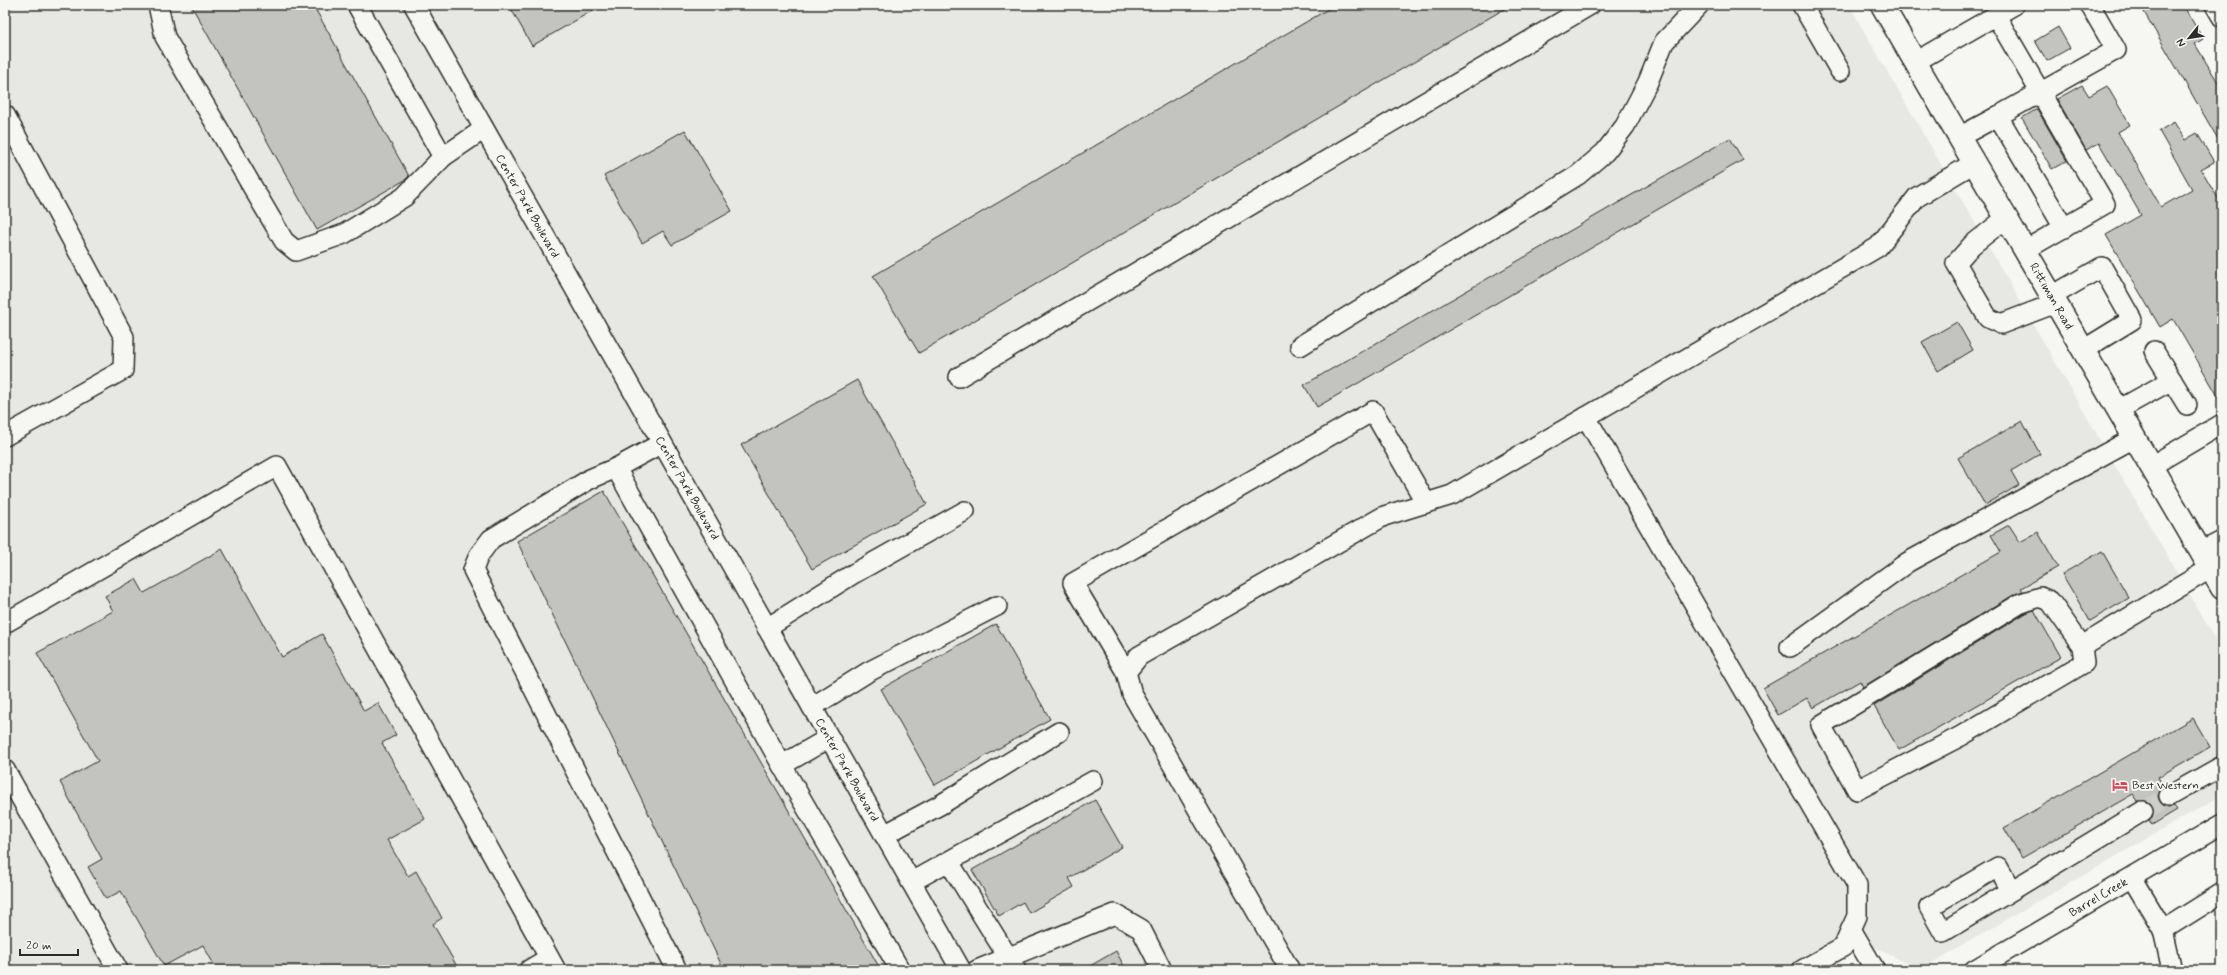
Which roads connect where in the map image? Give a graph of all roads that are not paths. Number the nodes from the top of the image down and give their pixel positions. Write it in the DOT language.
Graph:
graph roads {
  1 [pos="158,5"];
  2 [pos="357,5"];
  3 [pos="414,5"];
  4 [pos="1590,5"];
  5 [pos="1699,5"];
  6 [pos="1802,5"];
  7 [pos="2014,5"];
  8 [pos="2090,5"];
  9 [pos="2215,5"];
  10 [pos="1886,6"];
  11 [pos="1996,16"];
  12 [pos="2222,17"];
  13 [pos="1915,62"];
  14 [pos="1840,71"];
  15 [pos="2040,92"];
  16 [pos="5,115"];
  17 [pos="1998,116"];
  18 [pos="484,129"];
  19 [pos="1959,137"];
  20 [pos="443,157"];
  21 [pos="1974,163"];
  22 [pos="2006,218"];
  23 [pos="2064,228"];
  24 [pos="2025,250"];
  25 [pos="2054,300"];
  26 [pos="1300,346"];
  27 [pos="2084,350"];
  28 [pos="2154,351"];
  29 [pos="959,377"];
  30 [pos="2172,380"];
  31 [pos="2188,405"];
  32 [pos="2118,410"];
  33 [pos="1586,417"];
  34 [pos="2222,424"];
  35 [pos="5,436"];
  36 [pos="2134,438"];
  37 [pos="662,443"];
  38 [pos="2151,466"];
  39 [pos="616,468"];
  40 [pos="1426,503"];
  41 [pos="966,511"];
  42 [pos="2222,541"];
  43 [pos="2206,560"];
  44 [pos="2222,588"];
  45 [pos="997,606"];
  46 [pos="5,622"];
  47 [pos="767,628"];
  48 [pos="2082,646"];
  49 [pos="1790,647"];
  50 [pos="1126,672"];
  51 [pos="812,707"];
  52 [pos="1059,732"];
  53 [pos="829,738"];
  54 [pos="782,765"];
  55 [pos="2222,766"];
  56 [pos="5,770"];
  57 [pos="1093,781"];
  58 [pos="2169,796"];
  59 [pos="2143,811"];
  60 [pos="2222,824"];
  61 [pos="884,835"];
  62 [pos="949,862"];
  63 [pos="2132,878"];
  64 [pos="911,882"];
  65 [pos="2011,890"];
  66 [pos="2222,893"];
  67 [pos="1851,929"];
  68 [pos="2163,930"];
  69 [pos="1012,963"];
  70 [pos="552,964"];
  71 [pos="118,970"];
  72 [pos="529,970"];
  73 [pos="677,970"];
  74 [pos="900,970"];
  75 [pos="961,970"];
  76 [pos="977,970"];
  77 [pos="1162,970"];
  78 [pos="1290,970"];
  79 [pos="1802,970"];
  80 [pos="1875,970"];
  81 [pos="1974,970"];
  82 [pos="2172,970"];
  1 -- 20 [label="street"];
  2 -- 20 [label="street"];
  3 -- 18 [label="street, Center Park Boulevard"];
  4 -- 29 [label="street"];
  5 -- 26 [label="street"];
  6 -- 14 [label="street"];
  7 -- 11 [label="street"];
  8 -- 15 [label="street"];
  9 -- 12 [label="street"];
  10 -- 13 [label="main road, Rittiman Road"];
  11 -- 13 [label="street"];
  11 -- 15 [label="street"];
  13 -- 19 [label="main road, Rittiman Road"];
  15 -- 17 [label="street"];
  15 -- 23 [label="street"];
  16 -- 35 [label="street"];
  17 -- 19 [label="street"];
  17 -- 23 [label="street"];
  18 -- 20 [label="street"];
  18 -- 37 [label="street, Center Park Boulevard"];
  19 -- 21 [label="main road, Rittiman Road"];
  21 -- 22 [label="main road, Rittiman Road"];
  21 -- 33 [label="street"];
  22 -- 24 [label="main road, Rittiman Road"];
  22 -- 25 [label="street"];
  23 -- 24 [label="street"];
  24 -- 25 [label="main road, Rittiman Road"];
  25 -- 27 [label="main road, Rittiman Road"];
  25 -- 27 [label="street"];
  27 -- 32 [label="main road, Rittiman Road"];
  28 -- 30 [label="street"];
  30 -- 31 [label="street"];
  30 -- 32 [label="street"];
  32 -- 36 [label="main road, Rittiman Road"];
  33 -- 40 [label="street"];
  33 -- 67 [label="street"];
  34 -- 38 [label="street"];
  36 -- 38 [label="main road, Rittiman Road"];
  36 -- 49 [label="street"];
  37 -- 39 [label="street"];
  37 -- 47 [label="street, Center Park Boulevard"];
  38 -- 43 [label="main road, Rittiman Road"];
  39 -- 54 [label="street"];
  39 -- 73 [label="street"];
  40 -- 50 [label="street"];
  40 -- 50 [label="street"];
  41 -- 47 [label="street"];
  42 -- 43 [label="street"];
  43 -- 44 [label="main road, Rittiman Road"];
  43 -- 48 [label="street"];
  45 -- 51 [label="street"];
  46 -- 70 [label="street"];
  47 -- 51 [label="street, Center Park Boulevard"];
  48 -- 48 [label="street"];
  50 -- 78 [label="street"];
  51 -- 53 [label="street, Center Park Boulevard"];
  52 -- 61 [label="street"];
  53 -- 54 [label="street"];
  53 -- 61 [label="street, Center Park Boulevard"];
  54 -- 74 [label="street"];
  55 -- 58 [label="street"];
  56 -- 71 [label="street"];
  57 -- 62 [label="street"];
  59 -- 65 [label="street"];
  60 -- 63 [label="street, Barrel Creek"];
  61 -- 64 [label="street, Center Park Boulevard"];
  62 -- 64 [label="street"];
  62 -- 69 [label="street"];
  63 -- 68 [label="street"];
  63 -- 81 [label="street, Barrel Creek"];
  64 -- 75 [label="street, Center Park Boulevard"];
  66 -- 68 [label="street"];
  67 -- 79 [label="street"];
  67 -- 80 [label="street"];
  68 -- 82 [label="street"];
  69 -- 76 [label="street"];
  69 -- 77 [label="street"];
  70 -- 72 [label="street"];
}
